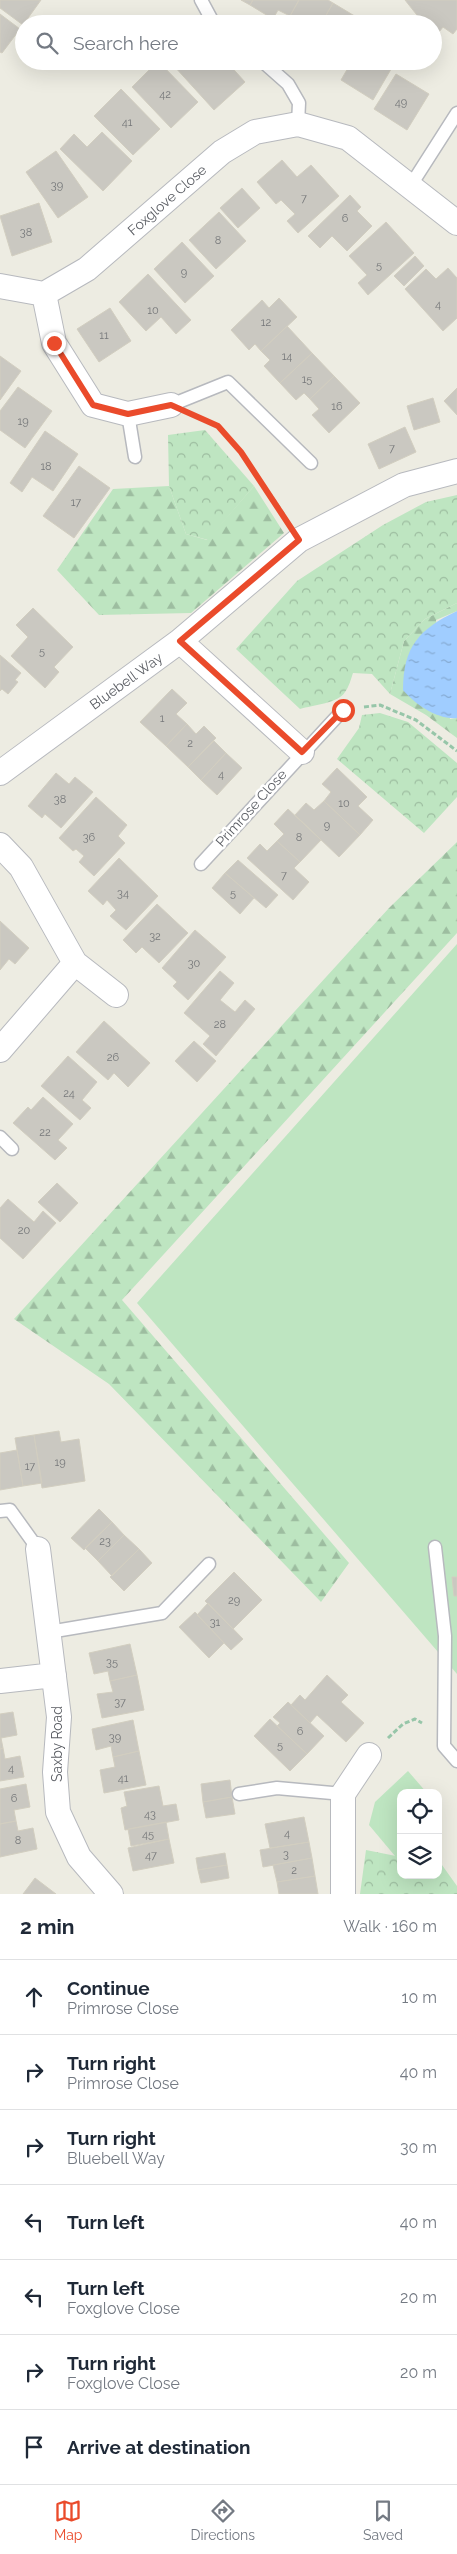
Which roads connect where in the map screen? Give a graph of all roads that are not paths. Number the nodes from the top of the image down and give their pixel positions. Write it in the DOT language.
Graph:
graph roads {
  1 [pos="201,0"];
  2 [pos="209,15"];
  3 [pos="272,70"];
  4 [pos="457,113"];
  5 [pos="298,124"];
  6 [pos="411,185"];
  7 [pos="457,223"];
  8 [pos="0,286"];
  9 [pos="44,294"];
  10 [pos="171,405"];
  11 [pos="128,414"];
  12 [pos="135,457"];
  13 [pos="311,463"];
  14 [pos="457,471"];
  15 [pos="180,641"];
  16 [pos="343,710"];
  17 [pos="302,752"];
  18 [pos="0,773"];
  19 [pos="0,845"];
  20 [pos="201,864"];
  21 [pos="74,963"];
  22 [pos="116,995"];
  23 [pos="0,1050"];
  24 [pos="0,1137"];
  25 [pos="12,1149"];
  26 [pos="0,1512"];
  27 [pos="435,1547"];
  28 [pos="38,1549"];
  29 [pos="208,1564"];
  30 [pos="49,1632"];
  31 [pos="54,1675"];
  32 [pos="0,1681"];
  33 [pos="369,1755"];
  34 [pos="457,1761"];
  35 [pos="239,1794"];
  36 [pos="344,1794"];
  37 [pos="111,1894"];
  38 [pos="343,1894"];
  1 -- 2 [label="lane"];
  3 -- 5 [label="lane"];
  4 -- 6 [label="lane"];
  5 -- 6 [label="street, Foxglove Close"];
  5 -- 9 [label="street, Foxglove Close"];
  6 -- 7 [label="street, Foxglove Close"];
  8 -- 9 [label="street"];
  9 -- 11 [label="street"];
  10 -- 11 [label="street"];
  10 -- 13 [label="lane"];
  11 -- 12 [label="lane"];
  14 -- 15 [label="street, Bluebell Way"];
  15 -- 17 [label="street"];
  15 -- 18 [label="street, Bluebell Way"];
  16 -- 17 [label="lane, Primrose Close"];
  17 -- 20 [label="lane, Primrose Close"];
  19 -- 21 [label="street"];
  21 -- 22 [label="street"];
  21 -- 23 [label="street"];
  24 -- 25 [label="lane"];
  26 -- 28 [label="lane"];
  27 -- 34 [label="lane"];
  28 -- 30 [label="street, Saxby Road"];
  29 -- 30 [label="lane"];
  30 -- 31 [label="street, Saxby Road"];
  31 -- 32 [label="street"];
  31 -- 37 [label="street, Saxby Road"];
  33 -- 36 [label="street"];
  35 -- 36 [label="lane"];
  36 -- 38 [label="street"];
}
